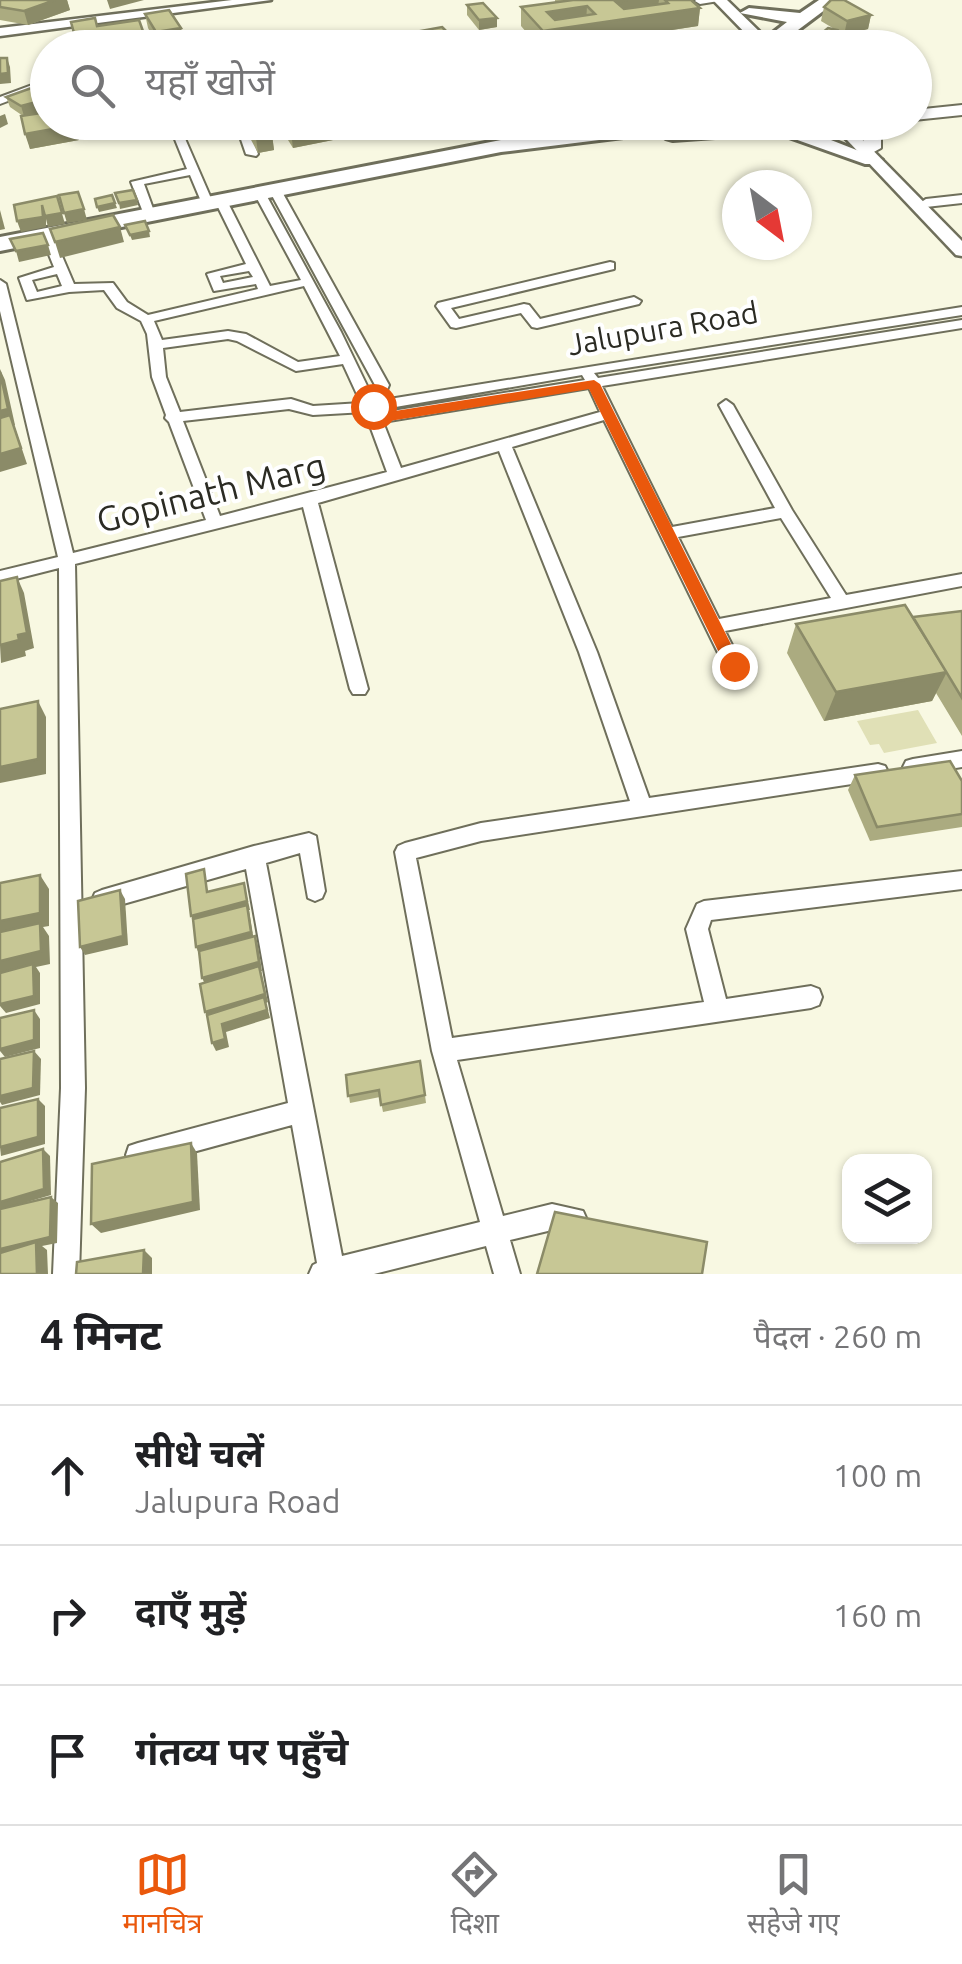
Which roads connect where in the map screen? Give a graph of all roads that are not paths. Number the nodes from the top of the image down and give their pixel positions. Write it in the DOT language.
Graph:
graph roads {
  1 [pos="264,0"];
  2 [pos="720,0"];
  3 [pos="735,0"];
  4 [pos="815,0"];
  5 [pos="830,0"];
  6 [pos="700,1"];
  7 [pos="749,13"];
  8 [pos="798,20"];
  9 [pos="752,30"];
  10 [pos="759,30"];
  11 [pos="784,30"];
  12 [pos="0,32"];
  13 [pos="30,82"];
  14 [pos="0,85"];
  15 [pos="30,88"];
  16 [pos="0,101"];
  17 [pos="962,101"];
  18 [pos="932,104"];
  19 [pos="962,110"];
  20 [pos="932,113"];
  21 [pos="180,140"];
  22 [pos="247,140"];
  23 [pos="551,140"];
  24 [pos="820,140"];
  25 [pos="857,140"];
  26 [pos="864,140"];
  27 [pos="873,140"];
  28 [pos="252,154"];
  29 [pos="872,154"];
  30 [pos="194,171"];
  31 [pos="268,192"];
  32 [pos="962,199"];
  33 [pos="214,202"];
  34 [pos="926,203"];
  35 [pos="149,214"];
  36 [pos="47,235"];
  37 [pos="962,240"];
  38 [pos="0,244"];
  39 [pos="962,251"];
  40 [pos="610,266"];
  41 [pos="60,269"];
  42 [pos="260,279"];
  43 [pos="307,282"];
  44 [pos="0,284"];
  45 [pos="69,288"];
  46 [pos="634,301"];
  47 [pos="962,311"];
  48 [pos="146,319"];
  49 [pos="962,324"];
  50 [pos="157,345"];
  51 [pos="348,359"];
  52 [pos="590,377"];
  53 [pos="726,405"];
  54 [pos="375,412"];
  55 [pos="608,414"];
  56 [pos="172,418"];
  57 [pos="504,445"];
  58 [pos="396,476"];
  59 [pos="309,500"];
  60 [pos="786,512"];
  61 [pos="215,523"];
  62 [pos="670,533"];
  63 [pos="67,560"];
  64 [pos="0,576"];
  65 [pos="962,580"];
  66 [pos="842,602"];
  67 [pos="714,626"];
  68 [pos="734,666"];
  69 [pos="359,688"];
  70 [pos="962,759"];
  71 [pos="642,809"];
  72 [pos="254,856"];
  73 [pos="962,880"];
  74 [pos="315,891"];
  75 [pos="72,909"];
  76 [pos="811,997"];
  77 [pos="718,1007"];
  78 [pos="443,1051"];
  79 [pos="301,1111"];
  80 [pos="89,1169"];
  81 [pos="604,1223"];
  82 [pos="496,1231"];
  83 [pos="328,1273"];
  84 [pos="66,1274"];
  85 [pos="507,1274"];
  1 -- 12 [label="street"];
  2 -- 6 [label="street"];
  2 -- 9 [label="street"];
  3 -- 7 [label="street"];
  4 -- 8 [label="highway"];
  5 -- 8 [label="highway"];
  7 -- 8 [label="highway"];
  7 -- 10 [label="street"];
  8 -- 11 [label="highway"];
  13 -- 14 [label="street"];
  15 -- 16 [label="street"];
  17 -- 18 [label="main road"];
  19 -- 20 [label="main road"];
  21 -- 30 [label="street"];
  22 -- 28 [label="street"];
  23 -- 31 [label="highway"];
  24 -- 29 [label="highway"];
  25 -- 29 [label="street"];
  26 -- 29 [label="street"];
  27 -- 29 [label="main road"];
  29 -- 34 [label="street"];
  29 -- 39 [label="street"];
  30 -- 33 [label="street"];
  30 -- 35 [label="street"];
  31 -- 33 [label="highway"];
  31 -- 43 [label="street"];
  31 -- 54 [label="street"];
  32 -- 34 [label="street"];
  33 -- 35 [label="highway"];
  33 -- 42 [label="street"];
  34 -- 37 [label="street"];
  35 -- 36 [label="highway"];
  36 -- 38 [label="highway"];
  36 -- 41 [label="street"];
  40 -- 46 [label="street"];
  41 -- 45 [label="street"];
  41 -- 45 [label="street"];
  42 -- 43 [label="street"];
  42 -- 48 [label="street"];
  43 -- 51 [label="street"];
  44 -- 63 [label="street"];
  45 -- 48 [label="street"];
  47 -- 52 [label="street, Jalupura Road"];
  48 -- 50 [label="street"];
  49 -- 52 [label="street, Jalupura Road"];
  50 -- 51 [label="street"];
  50 -- 56 [label="street"];
  51 -- 54 [label="street"];
  52 -- 54 [label="street, Jalupura Road"];
  52 -- 55 [label="street"];
  53 -- 60 [label="street"];
  54 -- 56 [label="street, Jalupura Road"];
  54 -- 58 [label="street"];
  55 -- 57 [label="street, Gopinath Marg"];
  55 -- 62 [label="street"];
  56 -- 61 [label="street"];
  57 -- 58 [label="street, Gopinath Marg"];
  57 -- 71 [label="street"];
  58 -- 59 [label="street, Gopinath Marg"];
  59 -- 61 [label="street, Gopinath Marg"];
  59 -- 69 [label="street"];
  60 -- 62 [label="street"];
  60 -- 66 [label="street"];
  61 -- 63 [label="street, Gopinath Marg"];
  62 -- 67 [label="street"];
  63 -- 64 [label="street, Gopinath Marg"];
  63 -- 75 [label="street"];
  65 -- 66 [label="street"];
  66 -- 67 [label="street"];
  67 -- 68 [label="street"];
  70 -- 71 [label="street"];
  71 -- 78 [label="street"];
  72 -- 74 [label="street"];
  72 -- 75 [label="street"];
  72 -- 79 [label="street"];
  73 -- 77 [label="street"];
  75 -- 80 [label="street"];
  76 -- 77 [label="street"];
  77 -- 78 [label="street"];
  78 -- 82 [label="street"];
  79 -- 80 [label="street"];
  79 -- 83 [label="street"];
  80 -- 84 [label="street"];
  81 -- 82 [label="street"];
  82 -- 83 [label="street"];
  82 -- 85 [label="street"];
}
